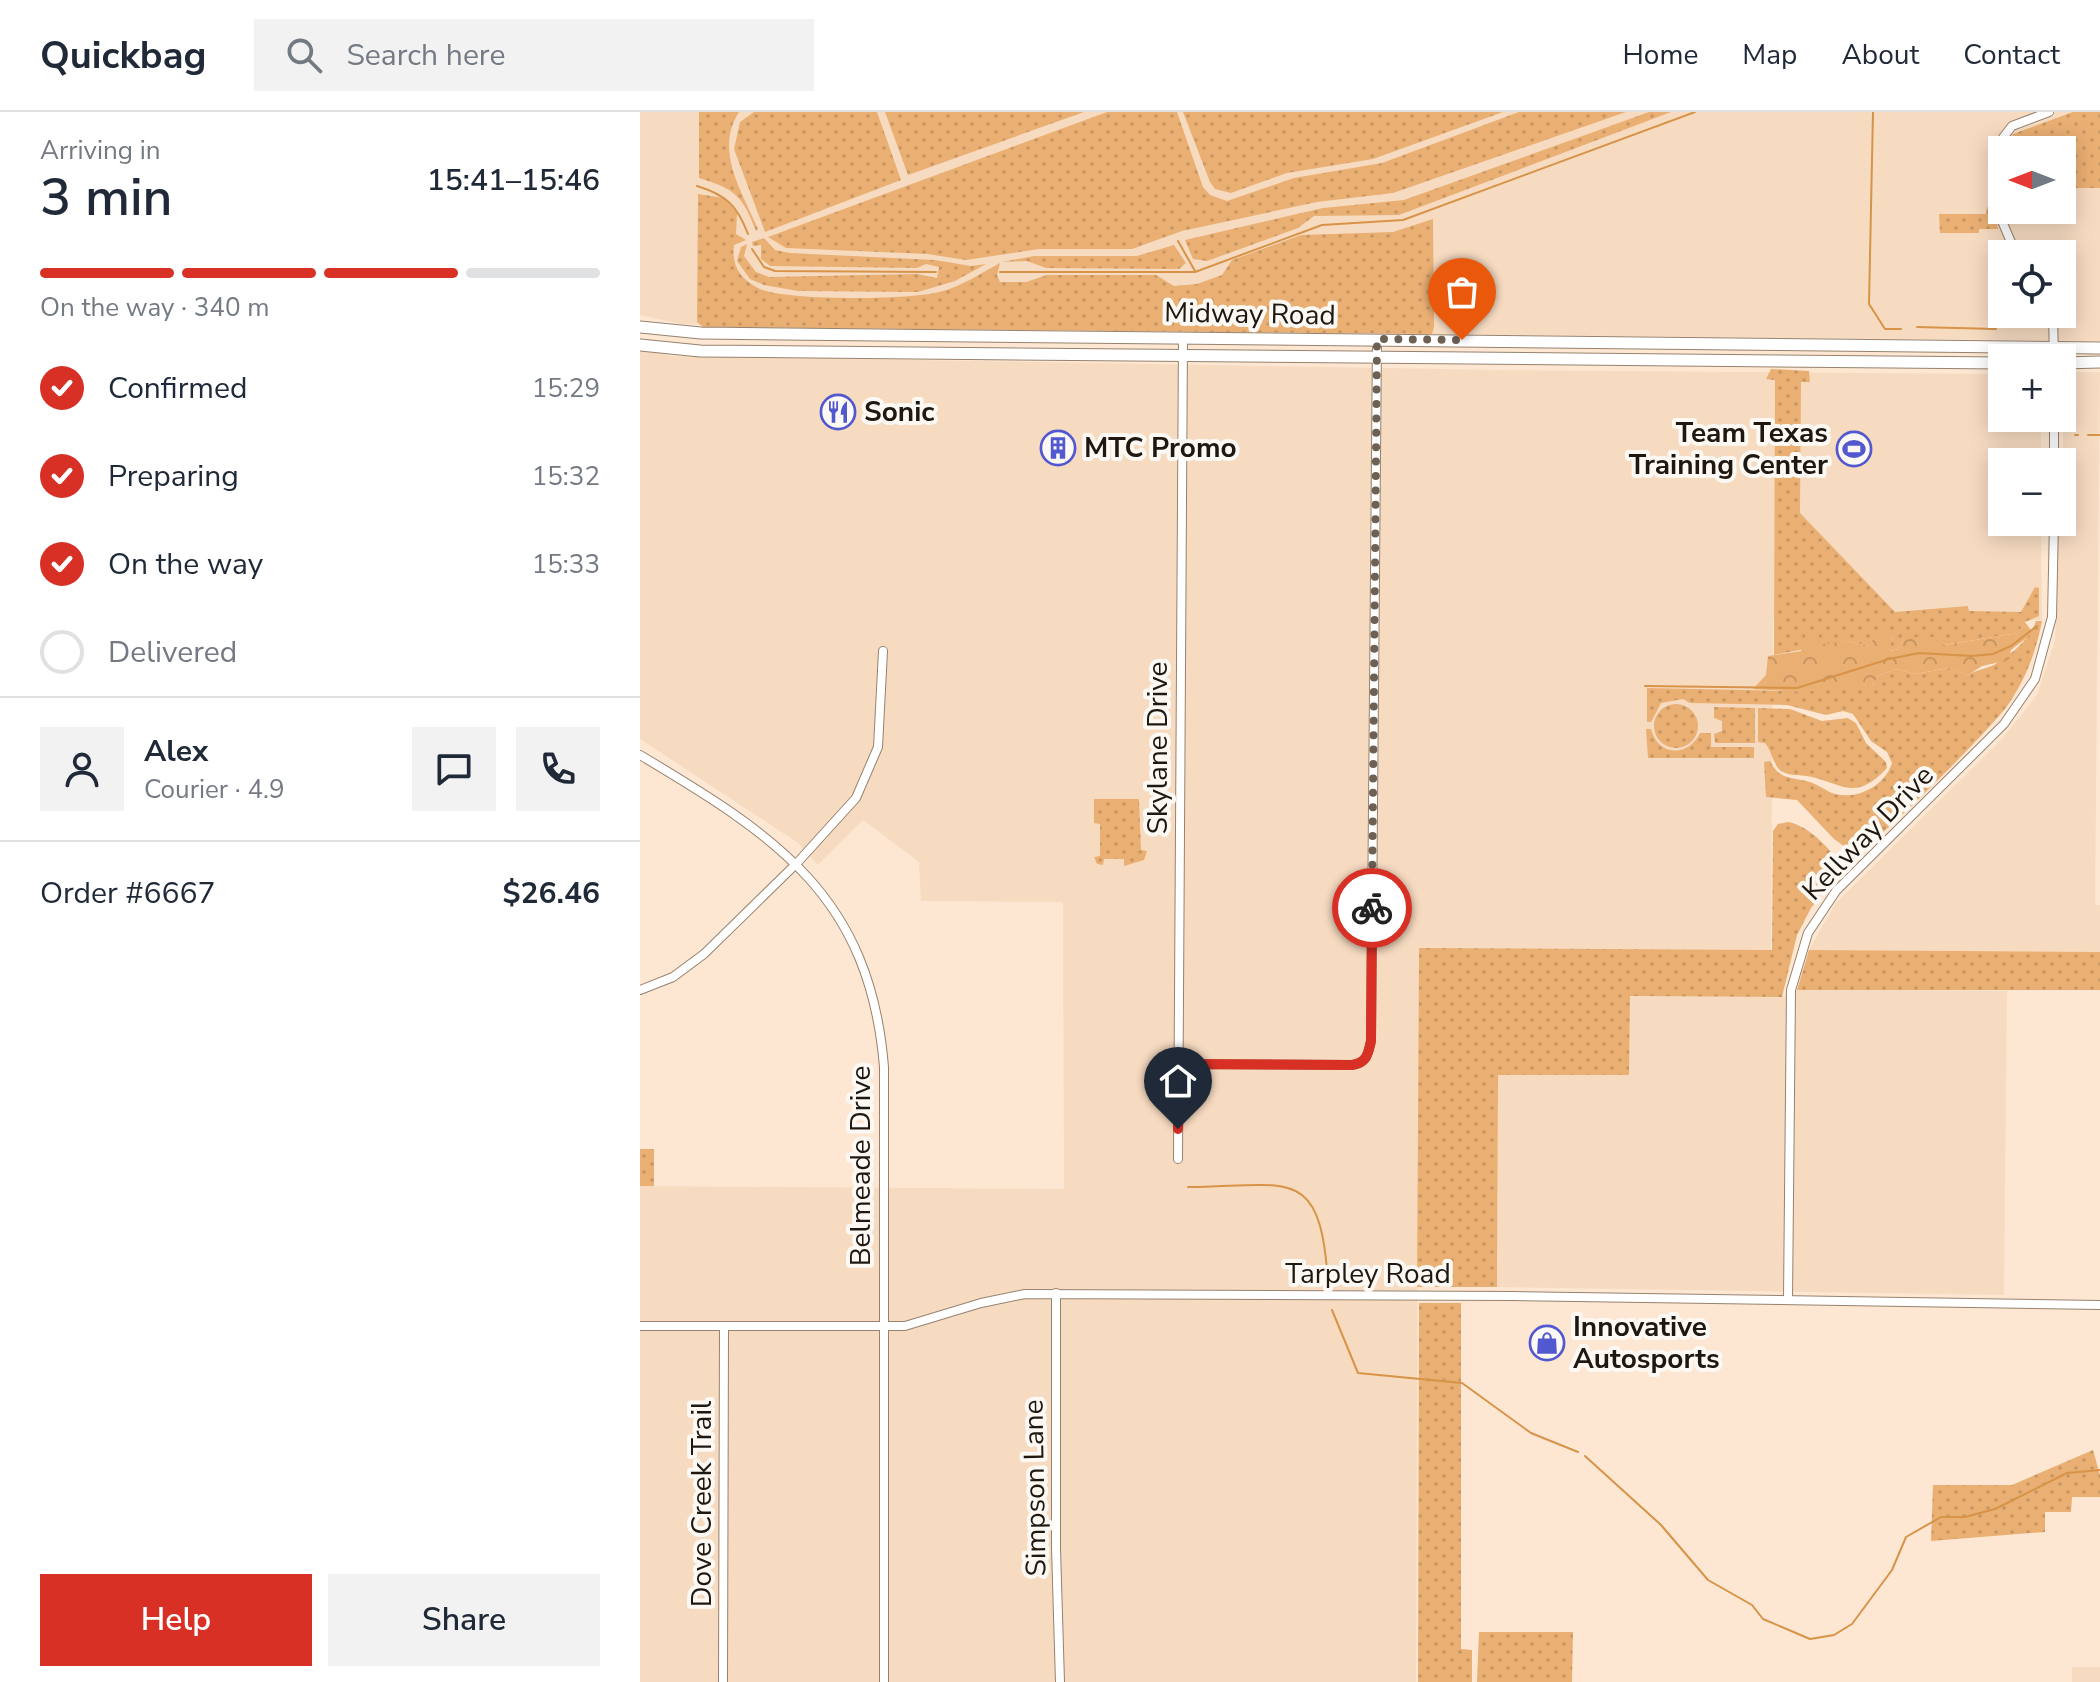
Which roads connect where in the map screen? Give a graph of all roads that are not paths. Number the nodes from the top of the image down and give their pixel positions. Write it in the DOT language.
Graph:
graph roads {
  1 [pos="2049,112"];
  2 [pos="2010,240"];
  3 [pos="640,327"];
  4 [pos="684,332"];
  5 [pos="813,334"];
  6 [pos="894,335"];
  7 [pos="1012,336"];
  8 [pos="1183,337"];
  9 [pos="1377,339"];
  10 [pos="1643,342"];
  11 [pos="1819,344"];
  12 [pos="640,345"];
  13 [pos="2100,348"];
  14 [pos="683,349"];
  15 [pos="1988,350"];
  16 [pos="2076,350"];
  17 [pos="813,352"];
  18 [pos="894,352"];
  19 [pos="1012,352"];
  20 [pos="1183,353"];
  21 [pos="1377,354"];
  22 [pos="1642,358"];
  23 [pos="1819,360"];
  24 [pos="2100,362"];
  25 [pos="1988,363"];
  26 [pos="2076,363"];
  27 [pos="2054,536"];
  28 [pos="883,651"];
  29 [pos="640,755"];
  30 [pos="797,863"];
  31 [pos="640,990"];
  32 [pos="1179,1064"];
  33 [pos="1178,1159"];
  34 [pos="1056,1293"];
  35 [pos="1788,1300"];
  36 [pos="2100,1305"];
  37 [pos="640,1326"];
  38 [pos="724,1326"];
  39 [pos="884,1328"];
  40 [pos="723,1682"];
  41 [pos="884,1682"];
  42 [pos="1060,1682"];
  1 -- 2 [label="street"];
  3 -- 4 [label="main road, Midway Road"];
  4 -- 5 [label="main road, Midway Road"];
  4 -- 14 [label="main road"];
  5 -- 6 [label="main road, Midway Road"];
  5 -- 17 [label="main road"];
  6 -- 7 [label="main road, Midway Road"];
  6 -- 18 [label="main road"];
  7 -- 8 [label="main road, Midway Road"];
  7 -- 19 [label="main road"];
  8 -- 9 [label="main road, Midway Road"];
  8 -- 20 [label="street, Skylane Drive"];
  9 -- 10 [label="main road, Midway Road"];
  9 -- 21 [label="street"];
  10 -- 11 [label="main road, Midway Road"];
  10 -- 22 [label="main road"];
  11 -- 15 [label="main road, Midway Road"];
  11 -- 23 [label="main road"];
  12 -- 14 [label="main road, Midway Road"];
  13 -- 16 [label="main road, Midway Road"];
  14 -- 17 [label="main road, Midway Road"];
  17 -- 18 [label="main road, Midway Road"];
  18 -- 19 [label="main road, Midway Road"];
  19 -- 20 [label="main road, Midway Road"];
  20 -- 21 [label="main road, Midway Road"];
  20 -- 32 [label="street, Skylane Drive"];
  21 -- 22 [label="main road, Midway Road"];
  21 -- 32 [label="street"];
  22 -- 23 [label="main road, Midway Road"];
  23 -- 25 [label="main road, Midway Road"];
  24 -- 26 [label="main road"];
  27 -- 35 [label="street, Kellway Drive"];
  28 -- 30 [label="street"];
  29 -- 30 [label="street, Belmeade Drive"];
  30 -- 31 [label="street"];
  30 -- 39 [label="street, Belmeade Drive"];
  32 -- 33 [label="street, Skylane Drive"];
  34 -- 35 [label="street, Tarpley Road"];
  34 -- 39 [label="street, Tarpley Road"];
  34 -- 42 [label="street, Simpson Lane"];
  35 -- 36 [label="street, Tarpley Road"];
  37 -- 38 [label="street, Tarpley Road"];
  38 -- 39 [label="street, Tarpley Road"];
  38 -- 40 [label="street, Dove Creek Trail"];
  39 -- 41 [label="street, Belmeade Drive"];
}
